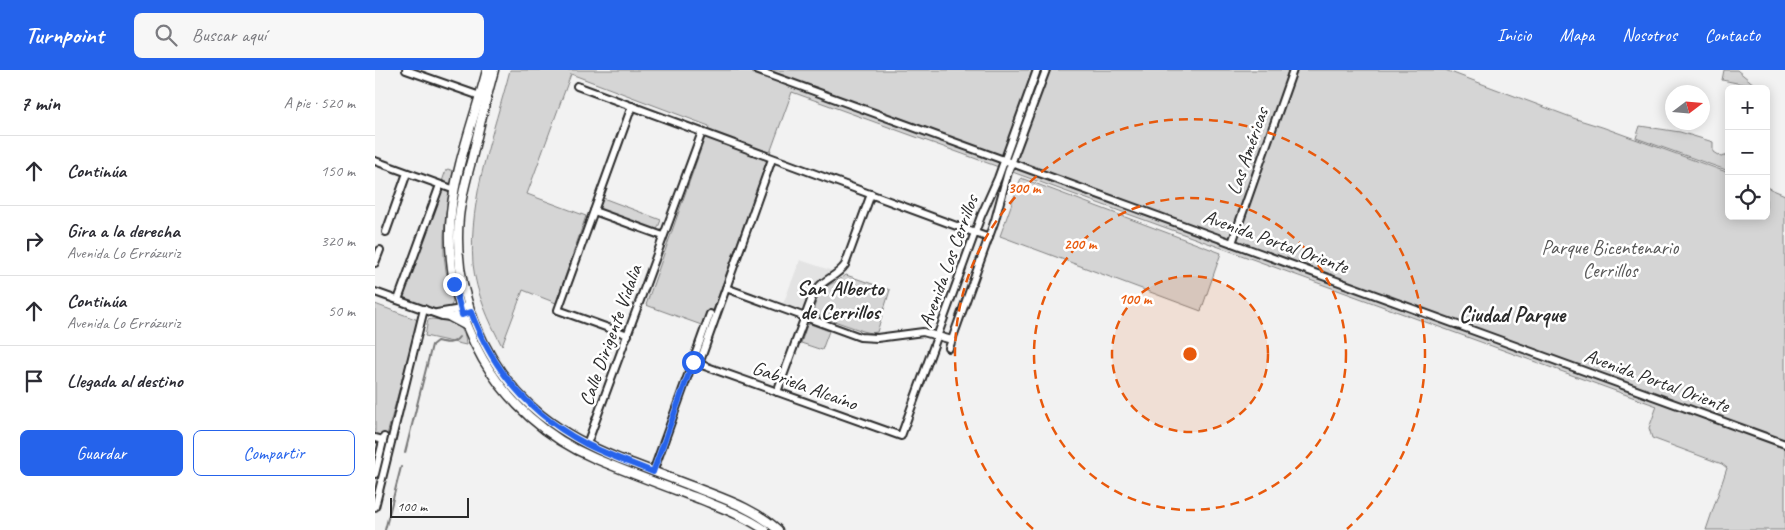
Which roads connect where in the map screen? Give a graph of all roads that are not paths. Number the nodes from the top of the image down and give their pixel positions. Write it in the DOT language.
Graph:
graph roads {
  1 [pos="406,70"];
  2 [pos="487,70"];
  3 [pos="494,70"];
  4 [pos="756,70"];
  5 [pos="1037,70"];
  6 [pos="1046,70"];
  7 [pos="1293,70"];
  8 [pos="577,86"];
  9 [pos="480,96"];
  10 [pos="632,106"];
  11 [pos="702,132"];
  12 [pos="772,159"];
  13 [pos="1008,161"];
  14 [pos="375,162"];
  15 [pos="407,173"];
  16 [pos="440,185"];
  17 [pos="455,190"];
  18 [pos="871,194"];
  19 [pos="593,210"];
  20 [pos="386,232"];
  21 [pos="975,232"];
  22 [pos="663,236"];
  23 [pos="989,238"];
  24 [pos="1232,243"];
  25 [pos="380,250"];
  26 [pos="375,263"];
  27 [pos="726,288"];
  28 [pos="375,292"];
  29 [pos="398,300"];
  30 [pos="424,309"];
  31 [pos="470,309"];
  32 [pos="461,312"];
  33 [pos="434,313"];
  34 [pos="710,314"];
  35 [pos="805,316"];
  36 [pos="450,317"];
  37 [pos="465,325"];
  38 [pos="627,335"];
  39 [pos="938,335"];
  40 [pos="952,340"];
  41 [pos="949,348"];
  42 [pos="777,392"];
  43 [pos="901,436"];
  44 [pos="375,438"];
  45 [pos="587,444"];
  46 [pos="1785,444"];
  47 [pos="375,470"];
  48 [pos="653,472"];
  49 [pos="375,507"];
  50 [pos="765,530"];
  51 [pos="778,530"];
  1 -- 9 [label="street"];
  2 -- 9 [label="main road"];
  3 -- 31 [label="main road"];
  4 -- 13 [label="street, Avenida Portal Oriente"];
  5 -- 13 [label="street, Avenida Los Cerrillos"];
  6 -- 13 [label="street, Avenida Los Cerrillos"];
  7 -- 24 [label="street, Las Américas"];
  8 -- 10 [label="street"];
  9 -- 17 [label="main road"];
  10 -- 11 [label="street"];
  10 -- 19 [label="street"];
  11 -- 12 [label="street"];
  11 -- 22 [label="street, Calle Dirigente Vidalia"];
  12 -- 18 [label="street"];
  12 -- 27 [label="street"];
  13 -- 21 [label="street, Avenida Los Cerrillos"];
  13 -- 23 [label="street, Avenida Los Cerrillos"];
  13 -- 24 [label="street, Avenida Portal Oriente"];
  14 -- 15 [label="street"];
  15 -- 16 [label="street"];
  15 -- 20 [label="street"];
  16 -- 17 [label="street"];
  16 -- 29 [label="street"];
  17 -- 32 [label="main road"];
  18 -- 21 [label="street"];
  18 -- 35 [label="street"];
  19 -- 22 [label="street"];
  19 -- 38 [label="street"];
  21 -- 23 [label="street"];
  21 -- 39 [label="street, Avenida Los Cerrillos"];
  22 -- 38 [label="street, Calle Dirigente Vidalia"];
  23 -- 40 [label="street, Avenida Los Cerrillos"];
  24 -- 46 [label="street, Avenida Portal Oriente"];
  25 -- 26 [label="street"];
  27 -- 35 [label="street"];
  27 -- 42 [label="street, Gabriela Alcaíno"];
  28 -- 29 [label="street"];
  29 -- 30 [label="street"];
  30 -- 33 [label="street"];
  30 -- 49 [label="street"];
  31 -- 32 [label="street"];
  31 -- 45 [label="main road"];
  32 -- 33 [label="street"];
  32 -- 36 [label="street"];
  32 -- 37 [label="main road"];
  33 -- 36 [label="street"];
  34 -- 48 [label="street"];
  35 -- 39 [label="street"];
  35 -- 42 [label="street"];
  36 -- 37 [label="main road"];
  37 -- 50 [label="main road"];
  38 -- 45 [label="street, Calle Dirigente Vidalia"];
  39 -- 40 [label="street"];
  39 -- 43 [label="street, Avenida Los Cerrillos"];
  40 -- 41 [label="street, Avenida Los Cerrillos"];
  42 -- 43 [label="street, Gabriela Alcaíno"];
  44 -- 47 [label="street"];
  45 -- 48 [label="main road"];
  48 -- 51 [label="main road"];
}
